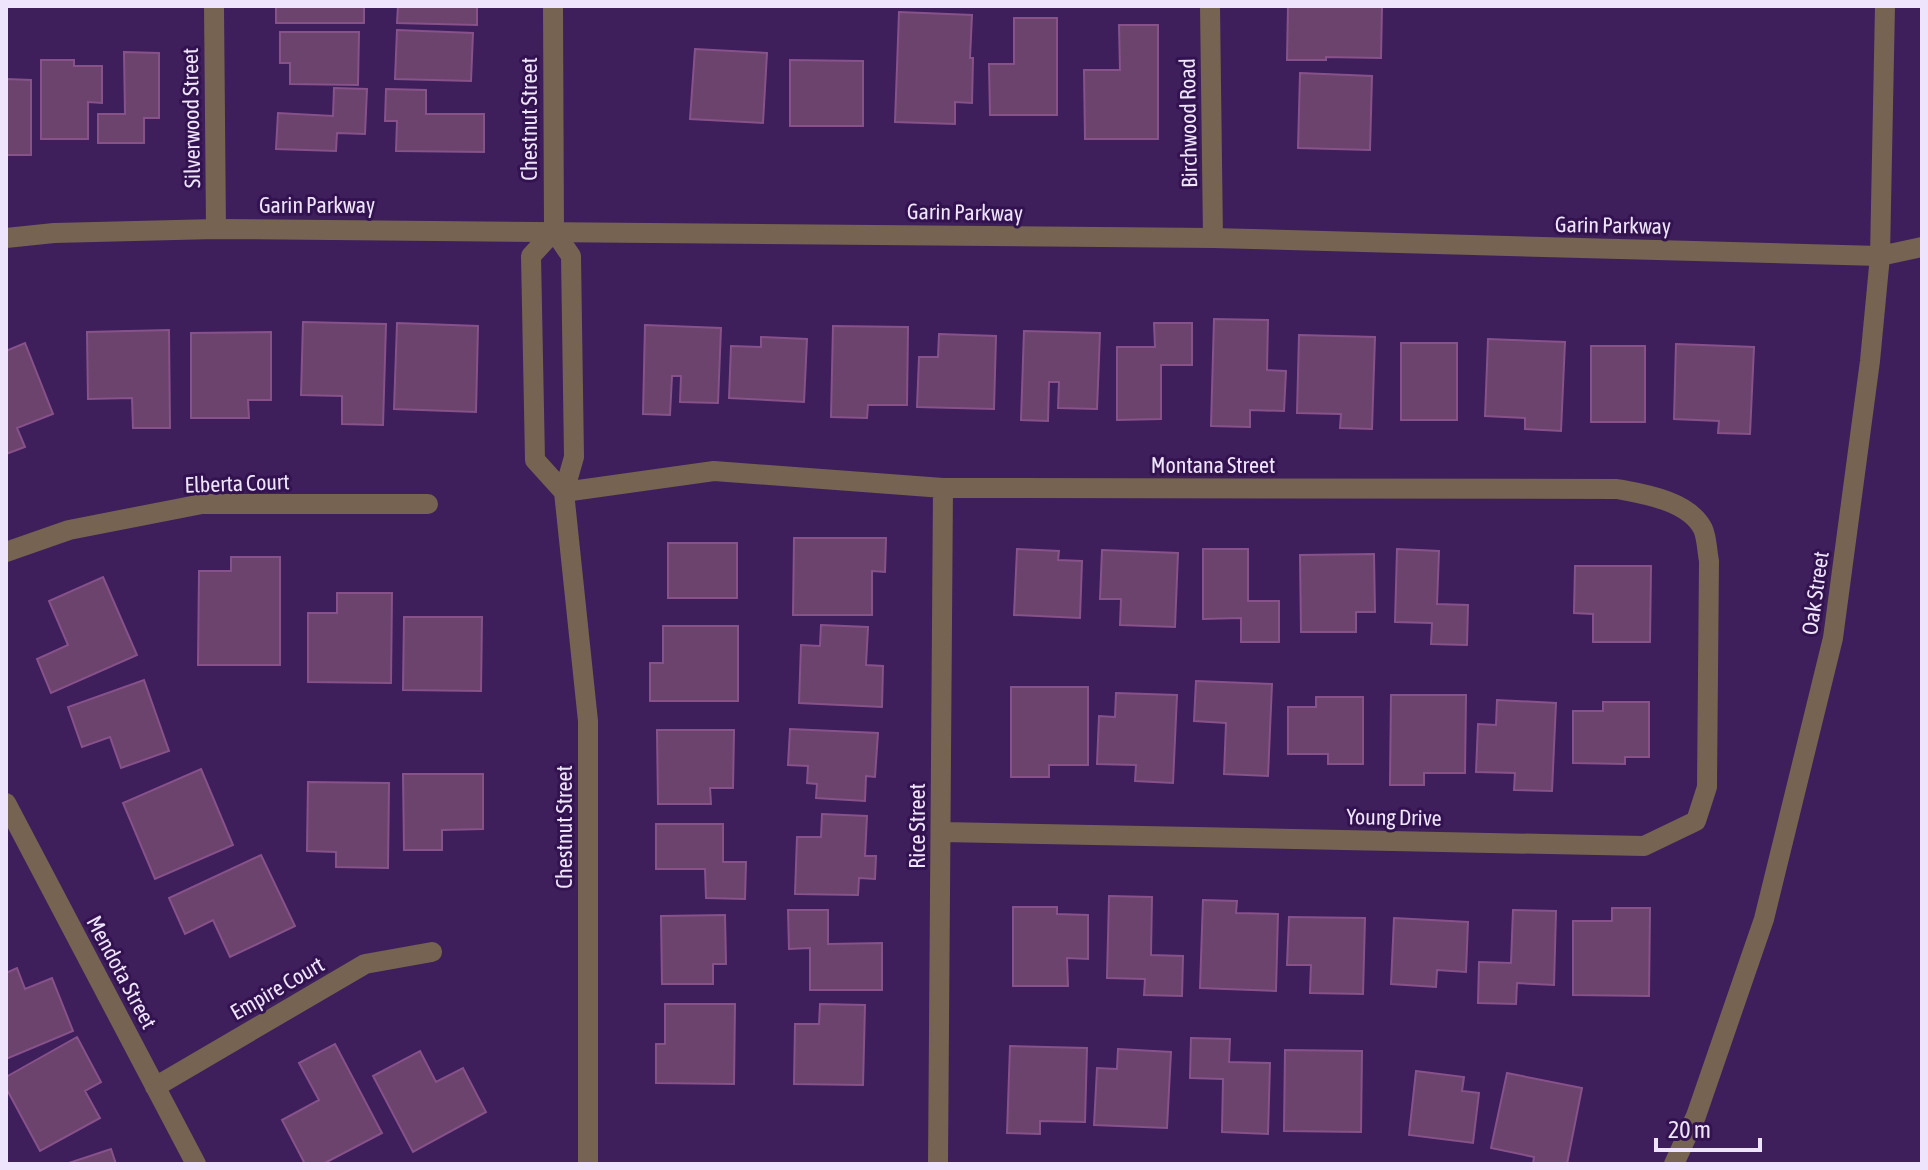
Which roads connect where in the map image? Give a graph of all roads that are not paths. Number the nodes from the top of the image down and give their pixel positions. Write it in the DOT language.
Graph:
graph roads {
  1 [pos="214,6"];
  2 [pos="553,6"];
  3 [pos="1210,6"];
  4 [pos="1885,6"];
  5 [pos="216,229"];
  6 [pos="554,231"];
  7 [pos="6,238"];
  8 [pos="1213,238"];
  9 [pos="1922,247"];
  10 [pos="1880,256"];
  11 [pos="943,488"];
  12 [pos="564,492"];
  13 [pos="428,504"];
  14 [pos="6,552"];
  15 [pos="1708,678"];
  16 [pos="6,803"];
  17 [pos="942,832"];
  18 [pos="432,952"];
  19 [pos="155,1087"];
  20 [pos="196,1164"];
  21 [pos="588,1164"];
  22 [pos="938,1164"];
  23 [pos="1674,1164"];
  1 -- 5 [label="street, Silverwood Street"];
  2 -- 6 [label="street, Chestnut Street"];
  3 -- 8 [label="street, Birchwood Road"];
  4 -- 10 [label="street, Oak Street"];
  5 -- 6 [label="street, Garin Parkway"];
  5 -- 7 [label="street, Garin Parkway"];
  6 -- 8 [label="street, Garin Parkway"];
  6 -- 12 [label="street, Chestnut Street"];
  6 -- 12 [label="street"];
  8 -- 10 [label="street, Garin Parkway"];
  9 -- 10 [label="street, Garin Parkway"];
  10 -- 23 [label="street, Oak Street"];
  11 -- 12 [label="street, Montana Street"];
  11 -- 15 [label="street, Montana Street"];
  11 -- 17 [label="street, Rice Street"];
  12 -- 21 [label="street, Chestnut Street"];
  13 -- 14 [label="street, Elberta Court"];
  15 -- 17 [label="street, Young Drive"];
  16 -- 19 [label="street, Mendota Street"];
  17 -- 22 [label="street, Rice Street"];
  18 -- 19 [label="street, Empire Court"];
  19 -- 20 [label="street, Mendota Street"];
}
